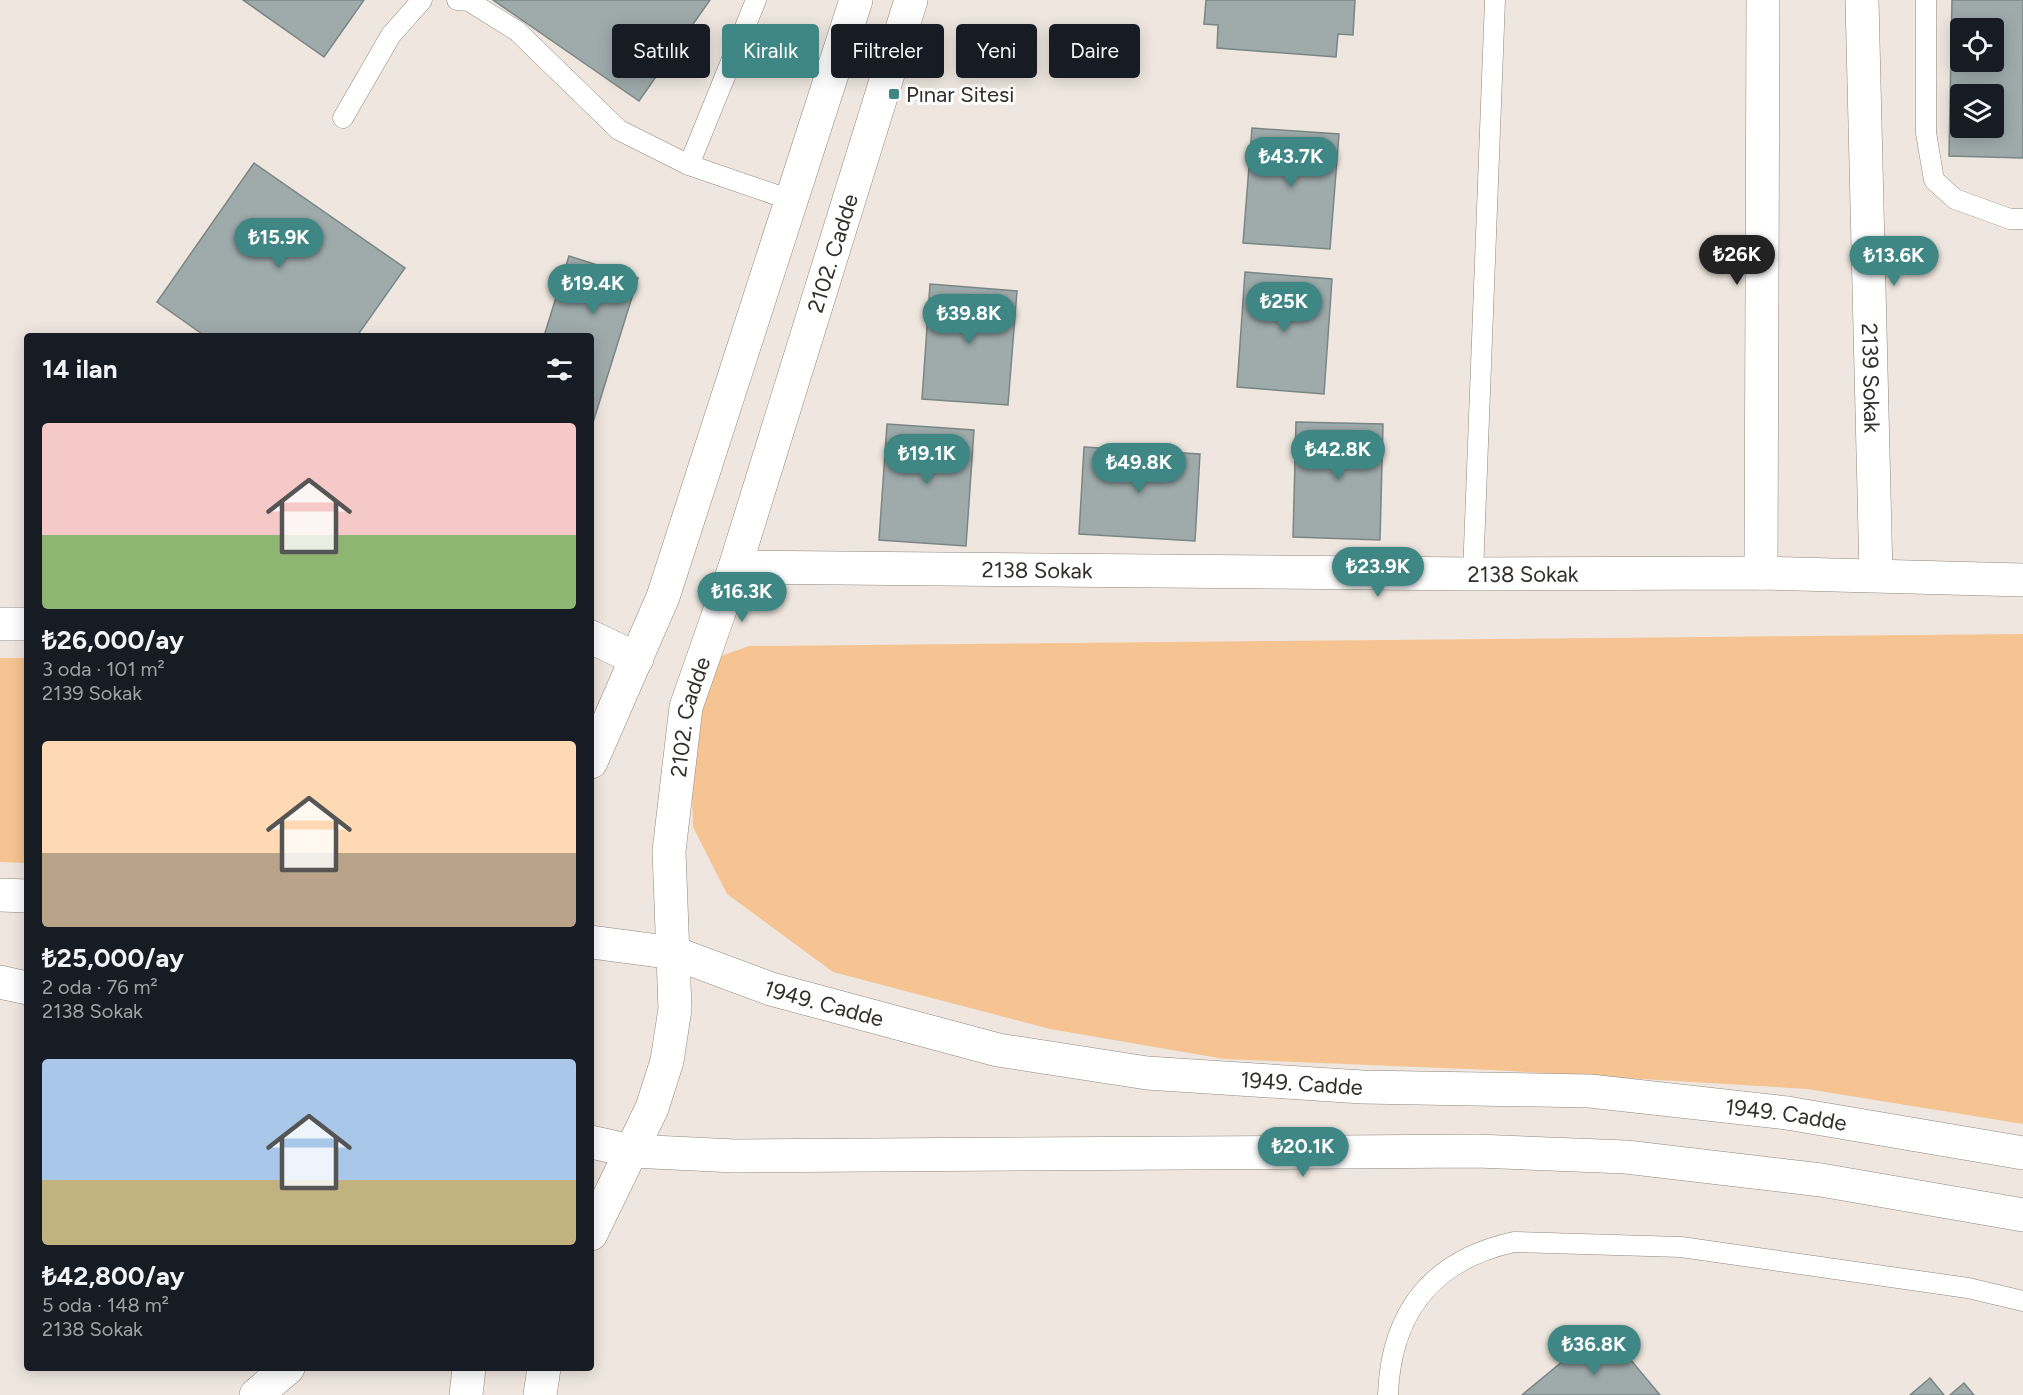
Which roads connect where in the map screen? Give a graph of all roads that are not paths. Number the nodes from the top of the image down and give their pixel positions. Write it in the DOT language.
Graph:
graph roads {
  1 [pos="422,0"];
  2 [pos="457,0"];
  3 [pos="756,0"];
  4 [pos="856,0"];
  5 [pos="911,0"];
  6 [pos="1496,0"];
  7 [pos="1763,0"];
  8 [pos="1862,0"];
  9 [pos="1926,0"];
  10 [pos="343,118"];
  11 [pos="689,165"];
  12 [pos="791,200"];
  13 [pos="2023,219"];
  14 [pos="735,567"];
  15 [pos="1761,573"];
  16 [pos="1473,574"];
  17 [pos="1876,575"];
  18 [pos="2023,580"];
  19 [pos="0,624"];
  20 [pos="24,624"];
  21 [pos="594,638"];
  22 [pos="637,659"];
  23 [pos="594,755"];
  24 [pos="0,895"];
  25 [pos="24,896"];
  26 [pos="594,942"];
  27 [pos="674,953"];
  28 [pos="0,982"];
  29 [pos="24,987"];
  30 [pos="594,1143"];
  31 [pos="631,1151"];
  32 [pos="2023,1153"];
  33 [pos="2023,1215"];
  34 [pos="594,1228"];
  35 [pos="2023,1301"];
  36 [pos="284,1371"];
  37 [pos="469,1371"];
  38 [pos="544,1371"];
  39 [pos="256,1395"];
  40 [pos="466,1395"];
  41 [pos="540,1395"];
  42 [pos="1388,1395"];
  1 -- 10 [label="lane"];
  2 -- 11 [label="lane"];
  3 -- 11 [label="lane"];
  4 -- 12 [label="street"];
  5 -- 14 [label="street, 2102. Cadde"];
  6 -- 16 [label="lane"];
  7 -- 15 [label="street"];
  8 -- 17 [label="street, 2139 Sokak"];
  9 -- 13 [label="lane"];
  11 -- 12 [label="lane"];
  12 -- 22 [label="street"];
  14 -- 16 [label="street, 2138 Sokak"];
  14 -- 27 [label="street, 2102. Cadde"];
  15 -- 16 [label="street, 2138 Sokak"];
  15 -- 17 [label="street, 2138 Sokak"];
  17 -- 18 [label="street, 2138 Sokak"];
  19 -- 20 [label="street"];
  21 -- 22 [label="street"];
  22 -- 23 [label="street"];
  24 -- 25 [label="street"];
  26 -- 27 [label="street, 1949. Cadde"];
  27 -- 31 [label="street, 2102. Cadde"];
  27 -- 32 [label="street, 1949. Cadde"];
  28 -- 29 [label="street"];
  30 -- 31 [label="street"];
  31 -- 33 [label="street"];
  31 -- 34 [label="street, 2102. Cadde"];
  35 -- 42 [label="lane"];
  36 -- 39 [label="street"];
  37 -- 40 [label="street"];
  38 -- 41 [label="street"];
}
